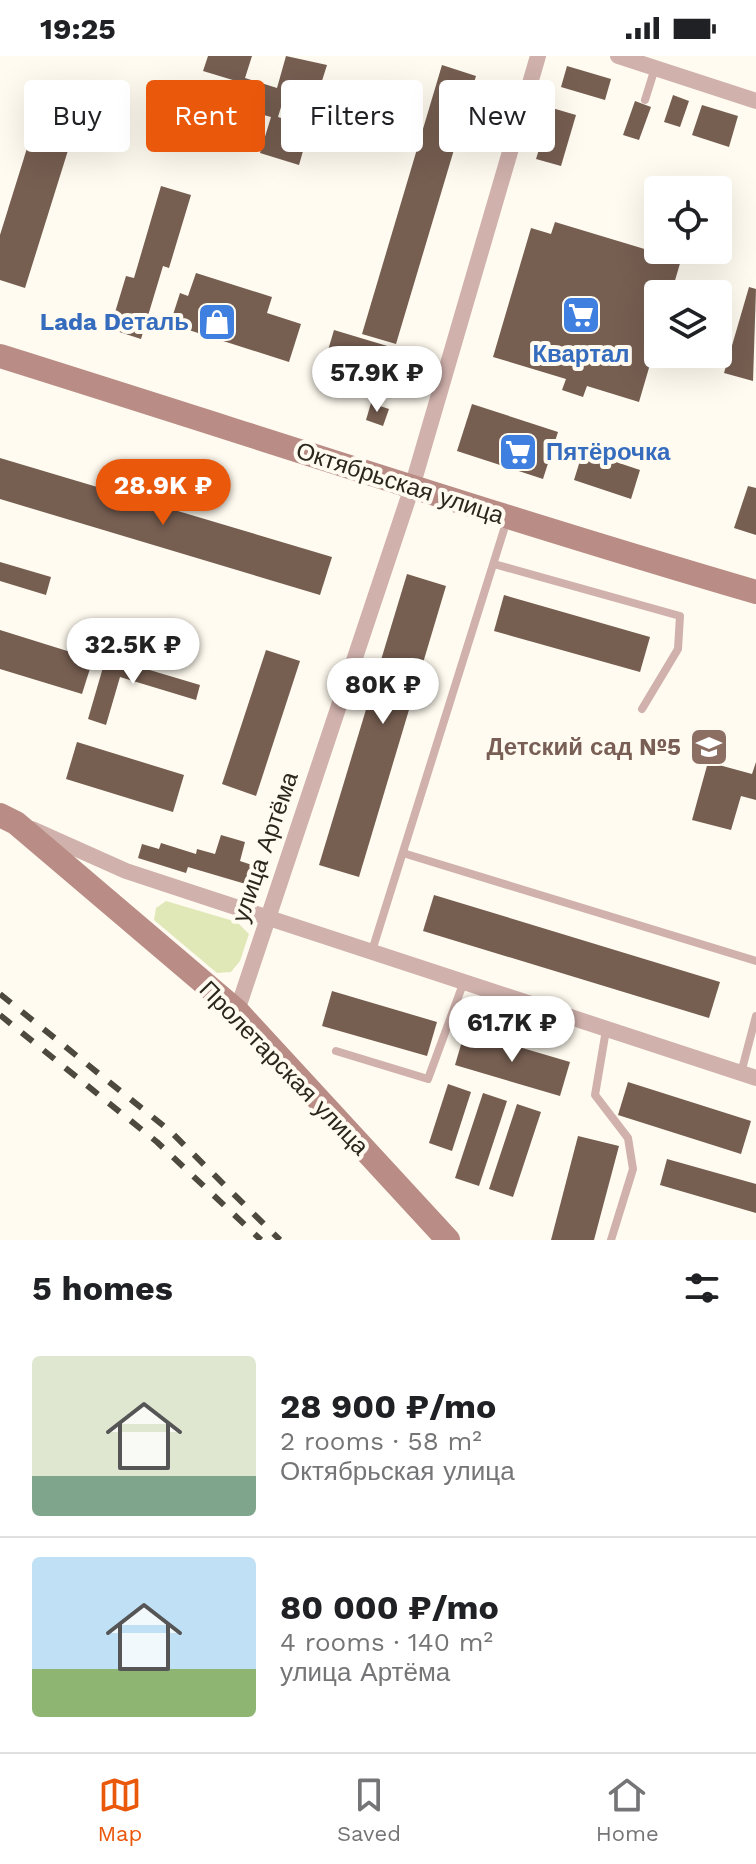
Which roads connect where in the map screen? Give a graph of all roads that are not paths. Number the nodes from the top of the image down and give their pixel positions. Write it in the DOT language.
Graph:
graph roads {
  1 [pos="538,56"];
  2 [pos="618,56"];
  3 [pos="655,68"];
  4 [pos="645,100"];
  5 [pos="756,101"];
  6 [pos="0,356"];
  7 [pos="412,487"];
  8 [pos="508,520"];
  9 [pos="494,564"];
  10 [pos="756,592"];
  11 [pos="642,709"];
  12 [pos="8,819"];
  13 [pos="403,853"];
  14 [pos="266,918"];
  15 [pos="371,954"];
  16 [pos="756,961"];
  17 [pos="463,984"];
  18 [pos="237,1011"];
  19 [pos="756,1016"];
  20 [pos="606,1030"];
  21 [pos="336,1051"];
  22 [pos="748,1076"];
  23 [pos="448,1240"];
  24 [pos="611,1240"];
  1 -- 7 [label="street, улица Артёма"];
  2 -- 3 [label="street"];
  3 -- 4 [label="lane"];
  3 -- 5 [label="street"];
  6 -- 7 [label="street, Октябрьская улица"];
  7 -- 8 [label="street, Октябрьская улица"];
  7 -- 14 [label="street, улица Артёма"];
  8 -- 9 [label="lane"];
  8 -- 10 [label="street, Октябрьская улица"];
  9 -- 11 [label="lane"];
  9 -- 13 [label="lane"];
  12 -- 14 [label="street"];
  12 -- 18 [label="street, Пролетарская улица"];
  13 -- 15 [label="lane"];
  13 -- 16 [label="lane"];
  14 -- 15 [label="street"];
  14 -- 18 [label="street, улица Артёма"];
  15 -- 17 [label="street"];
  17 -- 20 [label="street"];
  17 -- 21 [label="lane"];
  18 -- 23 [label="street, Пролетарская улица"];
  19 -- 22 [label="lane"];
  20 -- 22 [label="street"];
  20 -- 24 [label="lane"];
}
